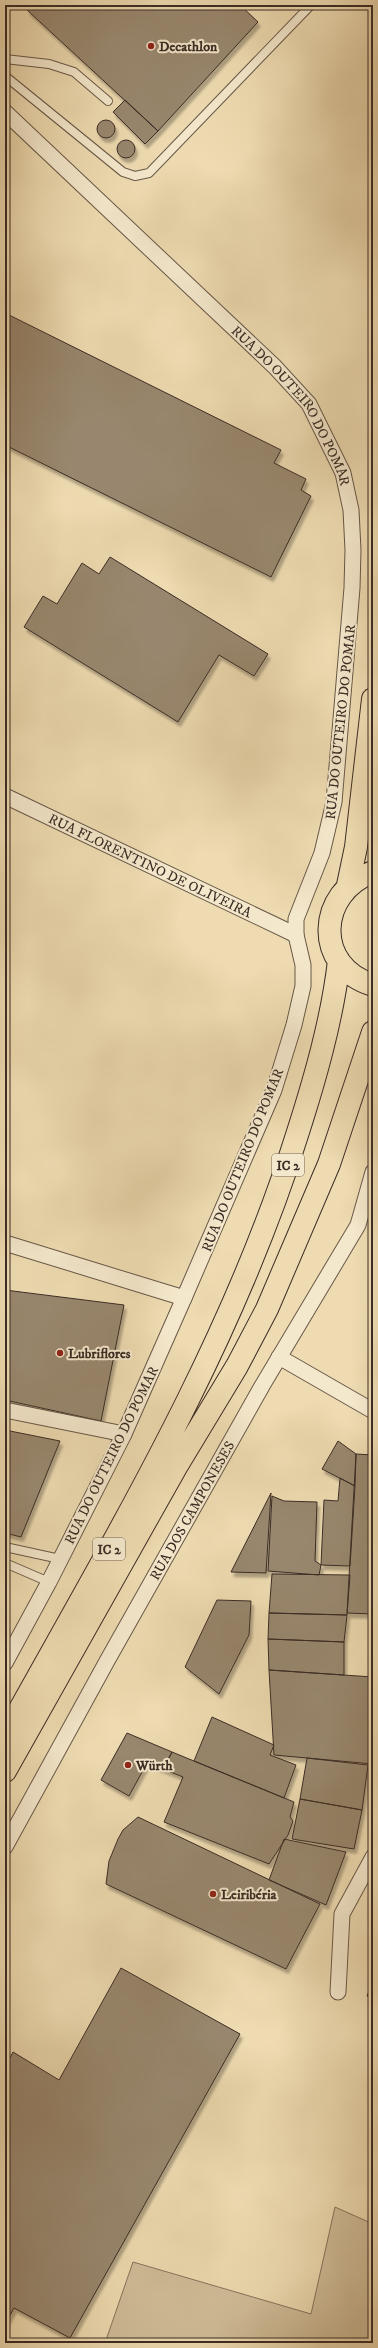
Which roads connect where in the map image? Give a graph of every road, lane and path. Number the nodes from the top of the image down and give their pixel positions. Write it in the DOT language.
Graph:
graph roads {
  1 [pos="312,5"];
  2 [pos="5,59"];
  3 [pos="5,76"];
  4 [pos="108,101"];
  5 [pos="5,112"];
  6 [pos="373,699"];
  7 [pos="5,796"];
  8 [pos="373,872"];
  9 [pos="348,885"];
  10 [pos="296,935"];
  11 [pos="339,961"];
  12 [pos="373,985"];
  13 [pos="371,1042"];
  14 [pos="373,1172"];
  15 [pos="5,1243"];
  16 [pos="184,1298"];
  17 [pos="279,1358"];
  18 [pos="5,1410"];
  19 [pos="373,1411"];
  20 [pos="124,1434"];
  21 [pos="5,1546"];
  22 [pos="60,1559"];
  23 [pos="5,1564"];
  24 [pos="49,1582"];
  25 [pos="10,1644"];
  26 [pos="5,1663"];
  27 [pos="5,1736"];
  28 [pos="5,1771"];
  29 [pos="5,1847"];
  30 [pos="373,1857"];
  31 [pos="338,1992"];
  1 -- 3 [label="lane"];
  2 -- 4 [label="lane"];
  5 -- 10 [label="street, RUA DO OUTEIRO DO POMAR"];
  6 -- 9 [label="highway, IC 2"];
  7 -- 10 [label="street, RUA FLORENTINO DE OLIVEIRA"];
  8 -- 9 [label="highway, IC 2"];
  9 -- 11 [label="highway, IC 2"];
  10 -- 16 [label="street, RUA DO OUTEIRO DO POMAR"];
  11 -- 12 [label="highway, IC 2"];
  11 -- 27 [label="highway, IC 2"];
  13 -- 28 [label="highway, IC 2"];
  14 -- 17 [label="street, RUA DOS CAMPONESES"];
  15 -- 16 [label="street"];
  16 -- 20 [label="street, RUA DO OUTEIRO DO POMAR"];
  17 -- 19 [label="street"];
  17 -- 29 [label="street, RUA DOS CAMPONESES"];
  18 -- 20 [label="street"];
  20 -- 22 [label="street, RUA DO OUTEIRO DO POMAR"];
  21 -- 22 [label="lane"];
  22 -- 24 [label="street, RUA DO OUTEIRO DO POMAR"];
  23 -- 24 [label="lane"];
  24 -- 25 [label="street, RUA DO OUTEIRO DO POMAR"];
  25 -- 26 [label="street, RUA DO OUTEIRO DO POMAR"];
  30 -- 31 [label="street"];
}
